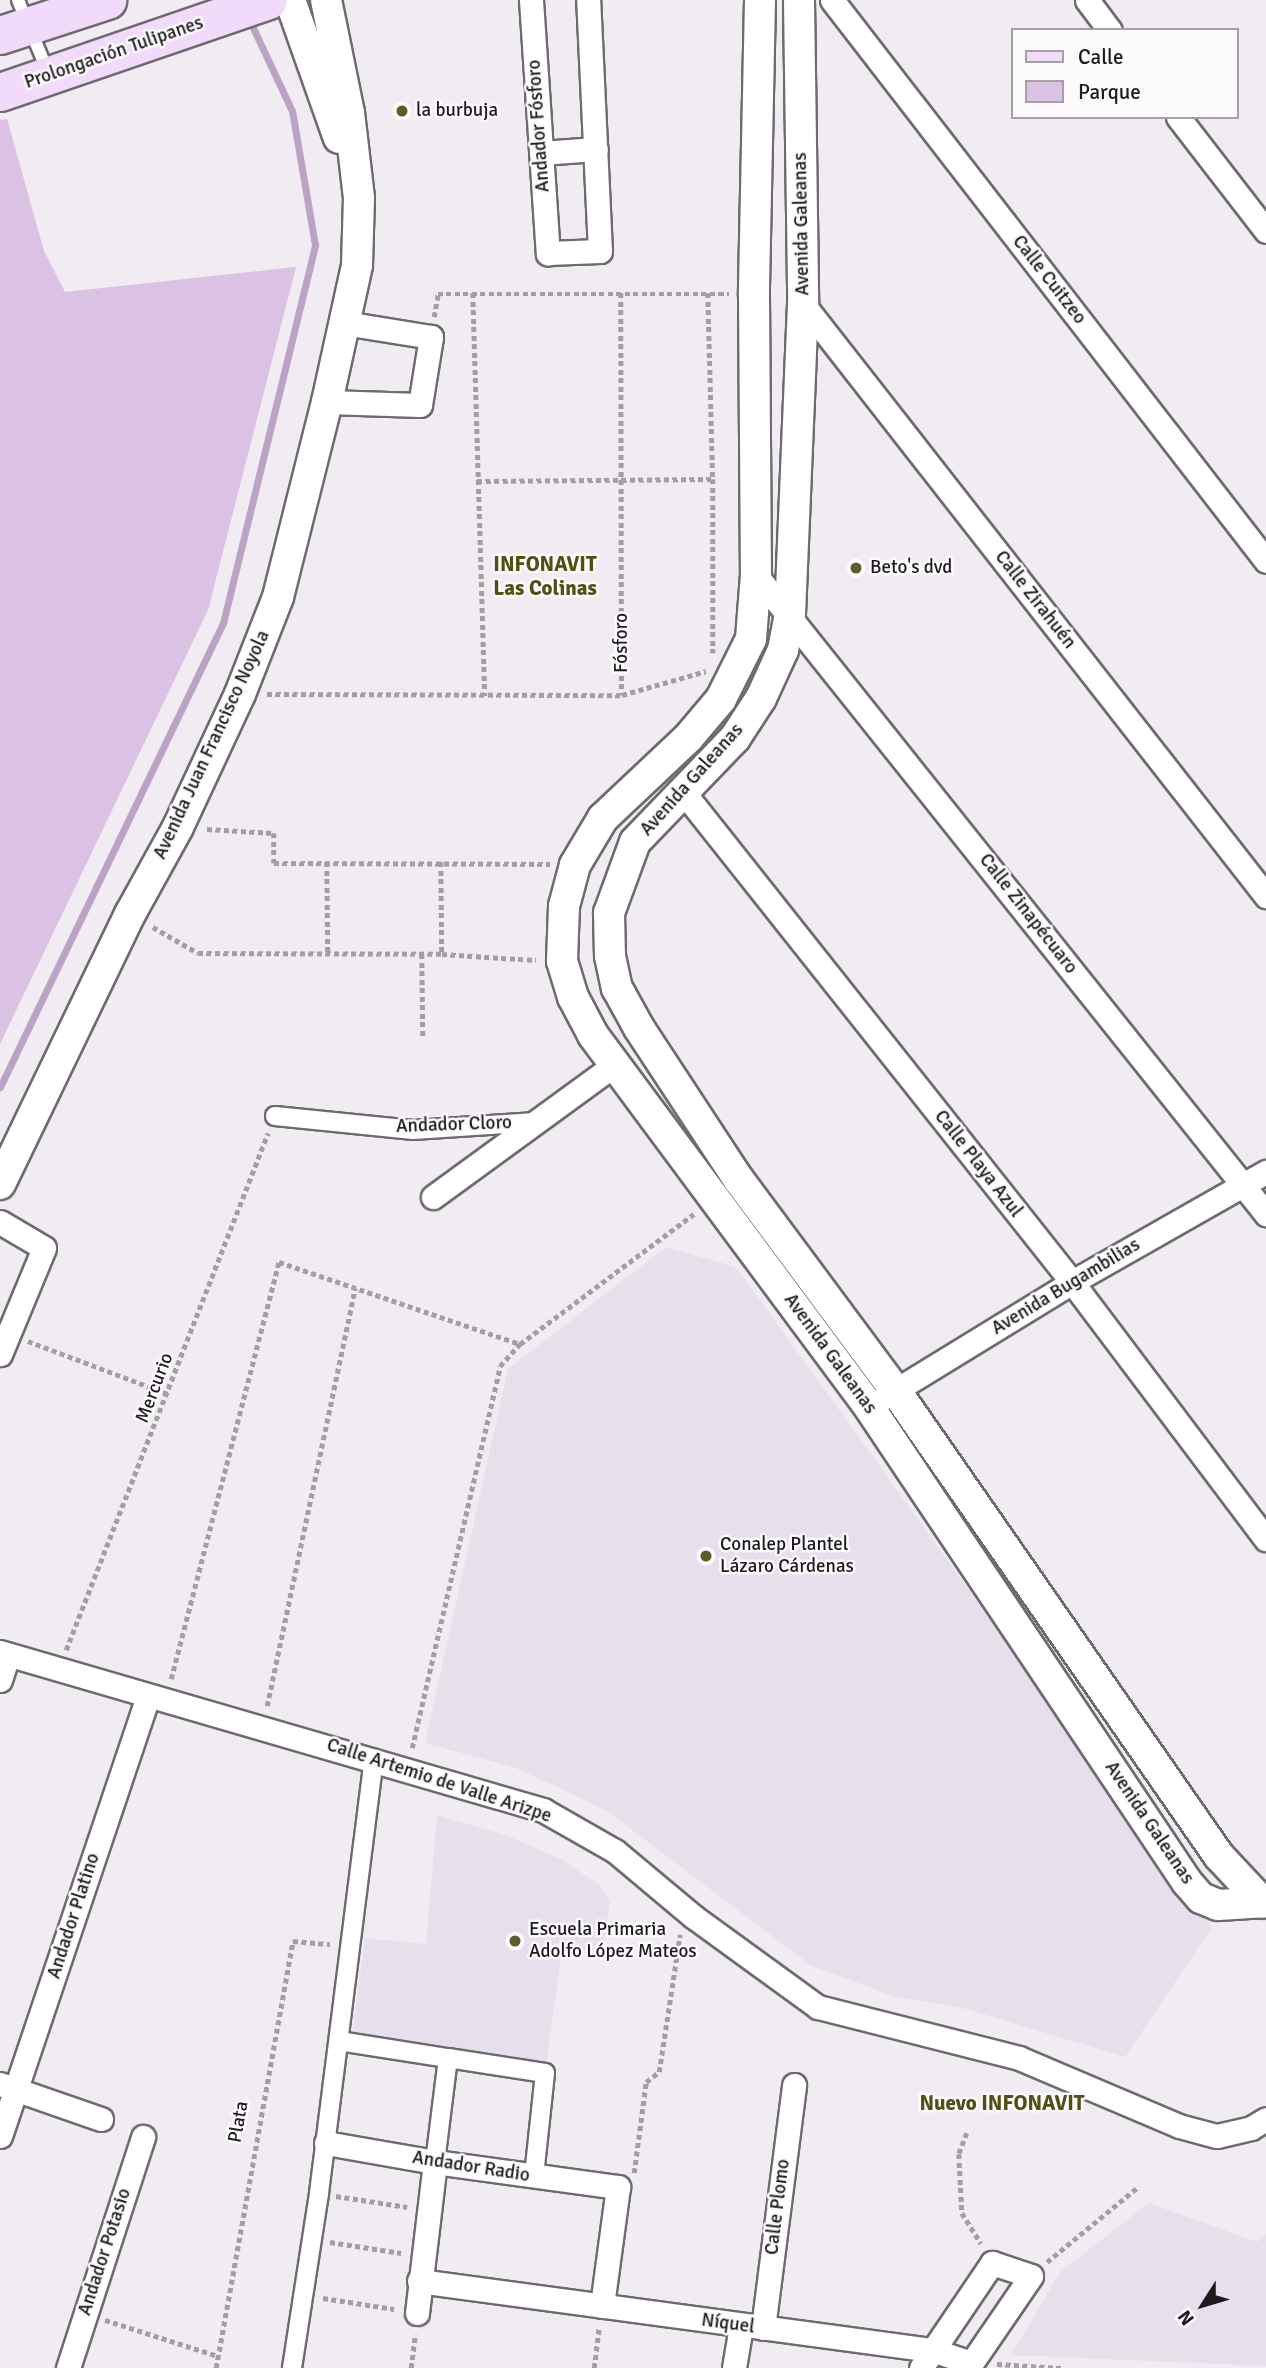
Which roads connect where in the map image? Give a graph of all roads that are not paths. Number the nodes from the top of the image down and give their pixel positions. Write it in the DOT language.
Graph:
graph roads {
  1 [pos="107,0"];
  2 [pos="268,0"];
  3 [pos="290,0"];
  4 [pos="327,0"];
  5 [pos="531,0"];
  6 [pos="589,0"];
  7 [pos="760,0"];
  8 [pos="799,0"];
  9 [pos="832,0"];
  10 [pos="1087,0"];
  11 [pos="184,13"];
  12 [pos="16,21"];
  13 [pos="1108,28"];
  14 [pos="49,76"];
  15 [pos="0,92"];
  16 [pos="1180,119"];
  17 [pos="596,149"];
  18 [pos="541,153"];
  19 [pos="359,198"];
  20 [pos="1266,231"];
  21 [pos="803,304"];
  22 [pos="345,323"];
  23 [pos="327,402"];
  24 [pos="1266,561"];
  25 [pos="756,575"];
  26 [pos="790,614"];
  27 [pos="684,793"];
  28 [pos="1266,896"];
  29 [pos="614,1065"];
  30 [pos="275,1116"];
  31 [pos="536,1122"];
  32 [pos="1266,1172"];
  33 [pos="739,1180"];
  34 [pos="0,1184"];
  35 [pos="1244,1185"];
  36 [pos="433,1197"];
  37 [pos="714,1198"];
  38 [pos="1266,1214"];
  39 [pos="0,1222"];
  40 [pos="1072,1282"];
  41 [pos="4,1344"];
  42 [pos="895,1390"];
  43 [pos="869,1407"];
  44 [pos="1266,1539"];
  45 [pos="4,1654"];
  46 [pos="0,1680"];
  47 [pos="157,1697"];
  48 [pos="373,1758"];
  49 [pos="1265,1903"];
  50 [pos="338,2041"];
  51 [pos="448,2059"];
  52 [pos="793,2085"];
  53 [pos="8,2087"];
  54 [pos="101,2119"];
  55 [pos="1266,2119"];
  56 [pos="0,2136"];
  57 [pos="143,2137"];
  58 [pos="326,2143"];
  59 [pos="435,2162"];
  60 [pos="534,2176"];
  61 [pos="419,2281"];
  62 [pos="602,2306"];
  63 [pos="417,2313"];
  64 [pos="752,2327"];
  65 [pos="926,2359"];
  66 [pos="970,2365"];
  67 [pos="68,2368"];
  68 [pos="292,2368"];
  69 [pos="734,2368"];
  1 -- 12 [label="main road"];
  2 -- 11 [label="main road, Prolongación Tulipanes"];
  3 -- 19 [label="street"];
  4 -- 19 [label="street"];
  5 -- 18 [label="street, Andador Fósforo"];
  6 -- 17 [label="street"];
  7 -- 25 [label="street, Avenida Galeanas"];
  8 -- 21 [label="street, Avenida Galeanas"];
  9 -- 24 [label="street, Calle Cuitzeo"];
  10 -- 13 [label="street"];
  11 -- 14 [label="main road, Prolongación Tulipanes"];
  12 -- 14 [label="lane"];
  14 -- 15 [label="main road, Prolongación Tulipanes"];
  16 -- 20 [label="street"];
  17 -- 18 [label="street"];
  17 -- 18 [label="street, Andador Fósforo"];
  19 -- 22 [label="street, Avenida Juan Francisco Noyola"];
  21 -- 26 [label="street, Avenida Galeanas"];
  21 -- 28 [label="street, Calle Zirahuén"];
  22 -- 23 [label="street, Avenida Juan Francisco Noyola"];
  22 -- 23 [label="street"];
  23 -- 34 [label="street, Avenida Juan Francisco Noyola"];
  25 -- 26 [label="street, Calle Zinapécuaro"];
  25 -- 29 [label="street, Avenida Galeanas"];
  26 -- 27 [label="street, Avenida Galeanas"];
  26 -- 35 [label="street, Calle Zinapécuaro"];
  27 -- 33 [label="street, Avenida Galeanas"];
  27 -- 40 [label="street, Calle Playa Azul"];
  29 -- 31 [label="street, Andador Cloro"];
  29 -- 37 [label="street, Avenida Galeanas"];
  30 -- 31 [label="street, Andador Cloro"];
  31 -- 36 [label="street"];
  32 -- 35 [label="street, Avenida Bugambilias"];
  33 -- 37 [label="street"];
  33 -- 42 [label="street, Avenida Galeanas"];
  35 -- 38 [label="street, Calle Zinapécuaro"];
  35 -- 40 [label="street, Avenida Bugambilias"];
  37 -- 43 [label="street, Avenida Galeanas"];
  39 -- 41 [label="street"];
  40 -- 42 [label="street, Avenida Bugambilias"];
  40 -- 44 [label="street, Calle Playa Azul"];
  42 -- 43 [label="street, Avenida Bugambilias"];
  42 -- 49 [label="street, Avenida Galeanas"];
  43 -- 49 [label="street, Avenida Galeanas"];
  45 -- 46 [label="street"];
  45 -- 47 [label="street, Calle Artemio de Valle Arizpe"];
  47 -- 48 [label="street, Calle Artemio de Valle Arizpe"];
  47 -- 53 [label="street, Andador Platino"];
  48 -- 50 [label="street"];
  48 -- 55 [label="street, Calle Artemio de Valle Arizpe"];
  50 -- 51 [label="street"];
  50 -- 58 [label="street"];
  51 -- 59 [label="street"];
  51 -- 60 [label="street"];
  52 -- 64 [label="street, Calle Plomo"];
  53 -- 54 [label="street"];
  53 -- 56 [label="street, Andador Platino"];
  57 -- 67 [label="street, Andador Potasio"];
  58 -- 59 [label="street, Andador Radio"];
  58 -- 68 [label="street"];
  59 -- 60 [label="street, Andador Radio"];
  59 -- 61 [label="street"];
  60 -- 62 [label="street, Andador Radio"];
  61 -- 62 [label="street, Níquel"];
  61 -- 63 [label="street"];
  62 -- 64 [label="street, Níquel"];
  64 -- 65 [label="street, Níquel"];
  64 -- 69 [label="street, Calle Plomo"];
  65 -- 66 [label="street, Níquel"];
  65 -- 66 [label="street"];
}
